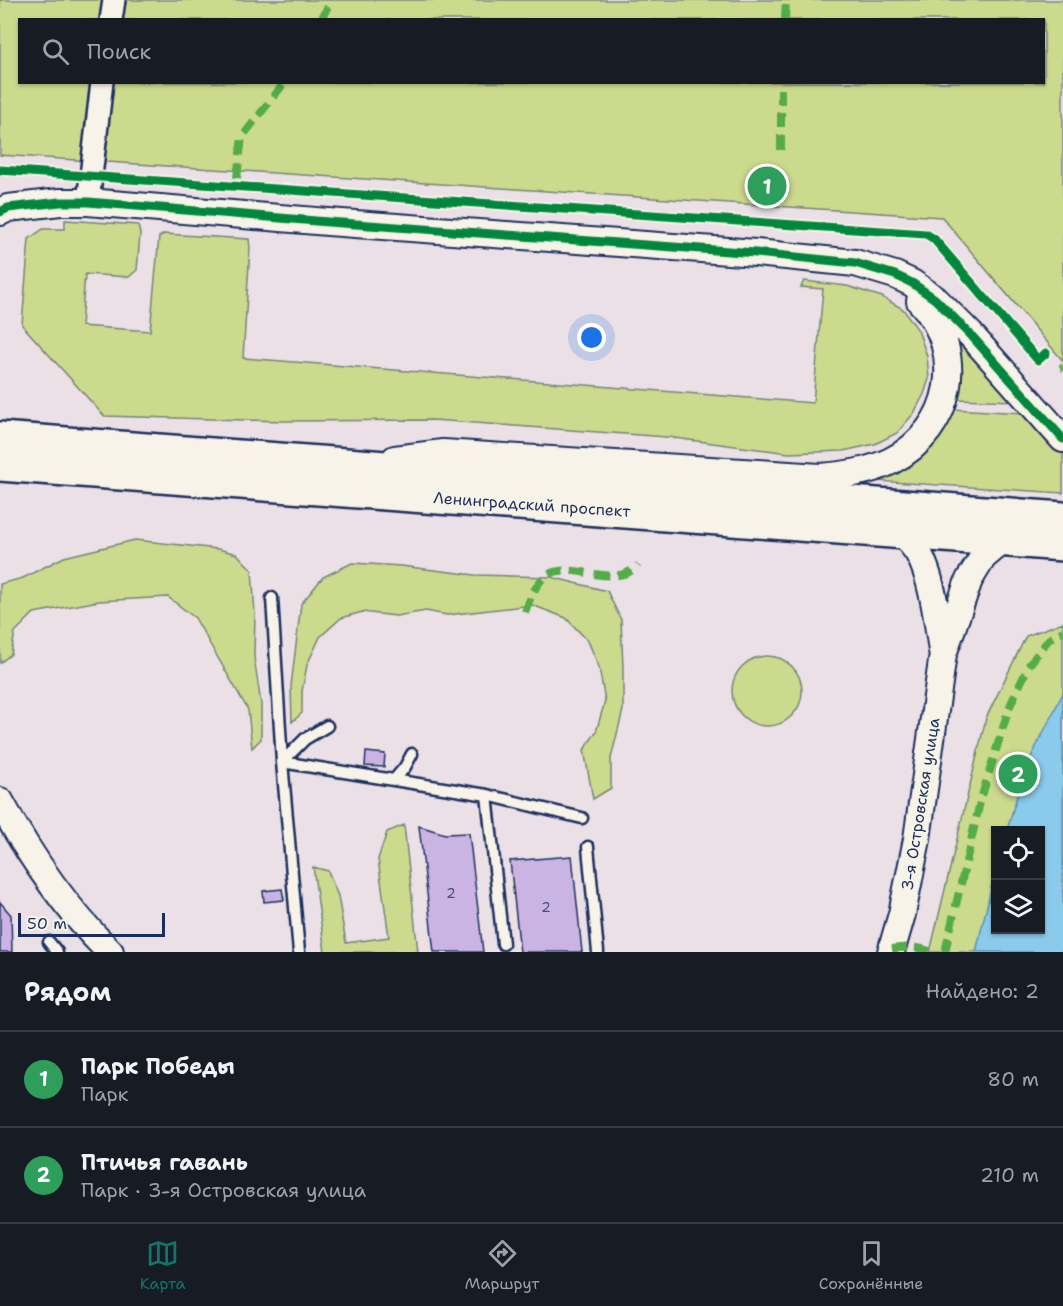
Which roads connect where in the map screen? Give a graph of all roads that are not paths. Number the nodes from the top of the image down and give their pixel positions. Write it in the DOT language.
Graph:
graph roads {
  1 [pos="114,0"];
  2 [pos="111,18"];
  3 [pos="102,84"];
  4 [pos="88,202"];
  5 [pos="0,212"];
  6 [pos="876,269"];
  7 [pos="0,439"];
  8 [pos="1063,440"];
  9 [pos="0,464"];
  10 [pos="342,465"];
  11 [pos="1063,519"];
  12 [pos="902,532"];
  13 [pos="1003,540"];
  14 [pos="1063,544"];
  15 [pos="272,598"];
  16 [pos="943,654"];
  17 [pos="327,726"];
  18 [pos="412,753"];
  19 [pos="282,762"];
  20 [pos="395,779"];
  21 [pos="487,795"];
  22 [pos="0,801"];
  23 [pos="582,818"];
  24 [pos="588,847"];
  25 [pos="49,942"];
  26 [pos="502,944"];
  27 [pos="101,949"];
  28 [pos="57,952"];
  29 [pos="299,952"];
  30 [pos="597,952"];
  31 [pos="891,952"];
  1 -- 2 [label="street"];
  3 -- 4 [label="street"];
  4 -- 5 [label="street"];
  4 -- 6 [label="street"];
  6 -- 8 [label="street"];
  6 -- 10 [label="street"];
  7 -- 10 [label="main road, Ленинградский проспект"];
  9 -- 12 [label="main road, Ленинградский проспект"];
  10 -- 11 [label="main road, Ленинградский проспект"];
  12 -- 13 [label="main road, Ленинградский проспект"];
  12 -- 16 [label="street"];
  13 -- 14 [label="main road, Ленинградский проспект"];
  13 -- 16 [label="street"];
  15 -- 19 [label="lane"];
  16 -- 31 [label="street, 3-я Островская улица"];
  17 -- 19 [label="lane"];
  18 -- 20 [label="lane"];
  19 -- 20 [label="lane"];
  19 -- 29 [label="lane"];
  20 -- 21 [label="lane"];
  21 -- 23 [label="lane"];
  21 -- 26 [label="lane"];
  22 -- 27 [label="street"];
  24 -- 30 [label="lane"];
  25 -- 28 [label="lane"];
}
